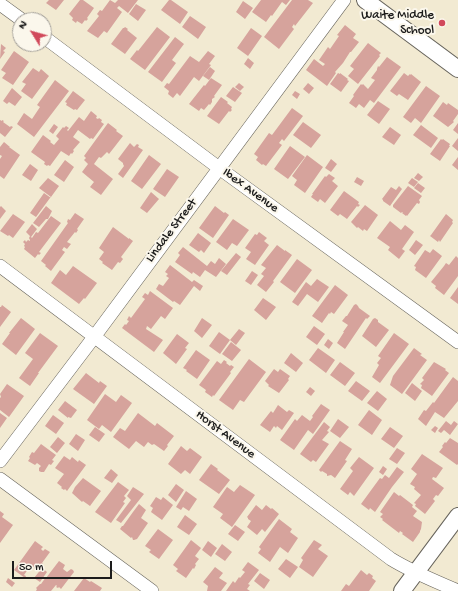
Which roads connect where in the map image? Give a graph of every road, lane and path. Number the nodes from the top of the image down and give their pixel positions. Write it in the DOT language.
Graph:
graph roads {
  1 [pos="344,0"];
  2 [pos="365,0"];
  3 [pos="0,4"];
  4 [pos="12,13"];
  5 [pos="52,43"];
  6 [pos="458,69"];
  7 [pos="219,168"];
  8 [pos="0,266"];
  9 [pos="94,337"];
  10 [pos="458,342"];
  11 [pos="0,461"];
  12 [pos="0,479"];
  13 [pos="458,516"];
  14 [pos="416,573"];
  15 [pos="152,591"];
  16 [pos="402,591"];
  17 [pos="458,591"];
  1 -- 7 [label="street, Lindale Street"];
  2 -- 6 [label="street"];
  3 -- 4 [label="street"];
  5 -- 7 [label="street, Ibex Avenue"];
  7 -- 9 [label="street, Lindale Street"];
  7 -- 10 [label="street, Ibex Avenue"];
  8 -- 9 [label="street, Horst Avenue"];
  9 -- 11 [label="street, Lindale Street"];
  9 -- 14 [label="street, Horst Avenue"];
  12 -- 15 [label="street"];
  13 -- 14 [label="street"];
  14 -- 16 [label="street"];
  14 -- 17 [label="street, Horst Avenue"];
}
